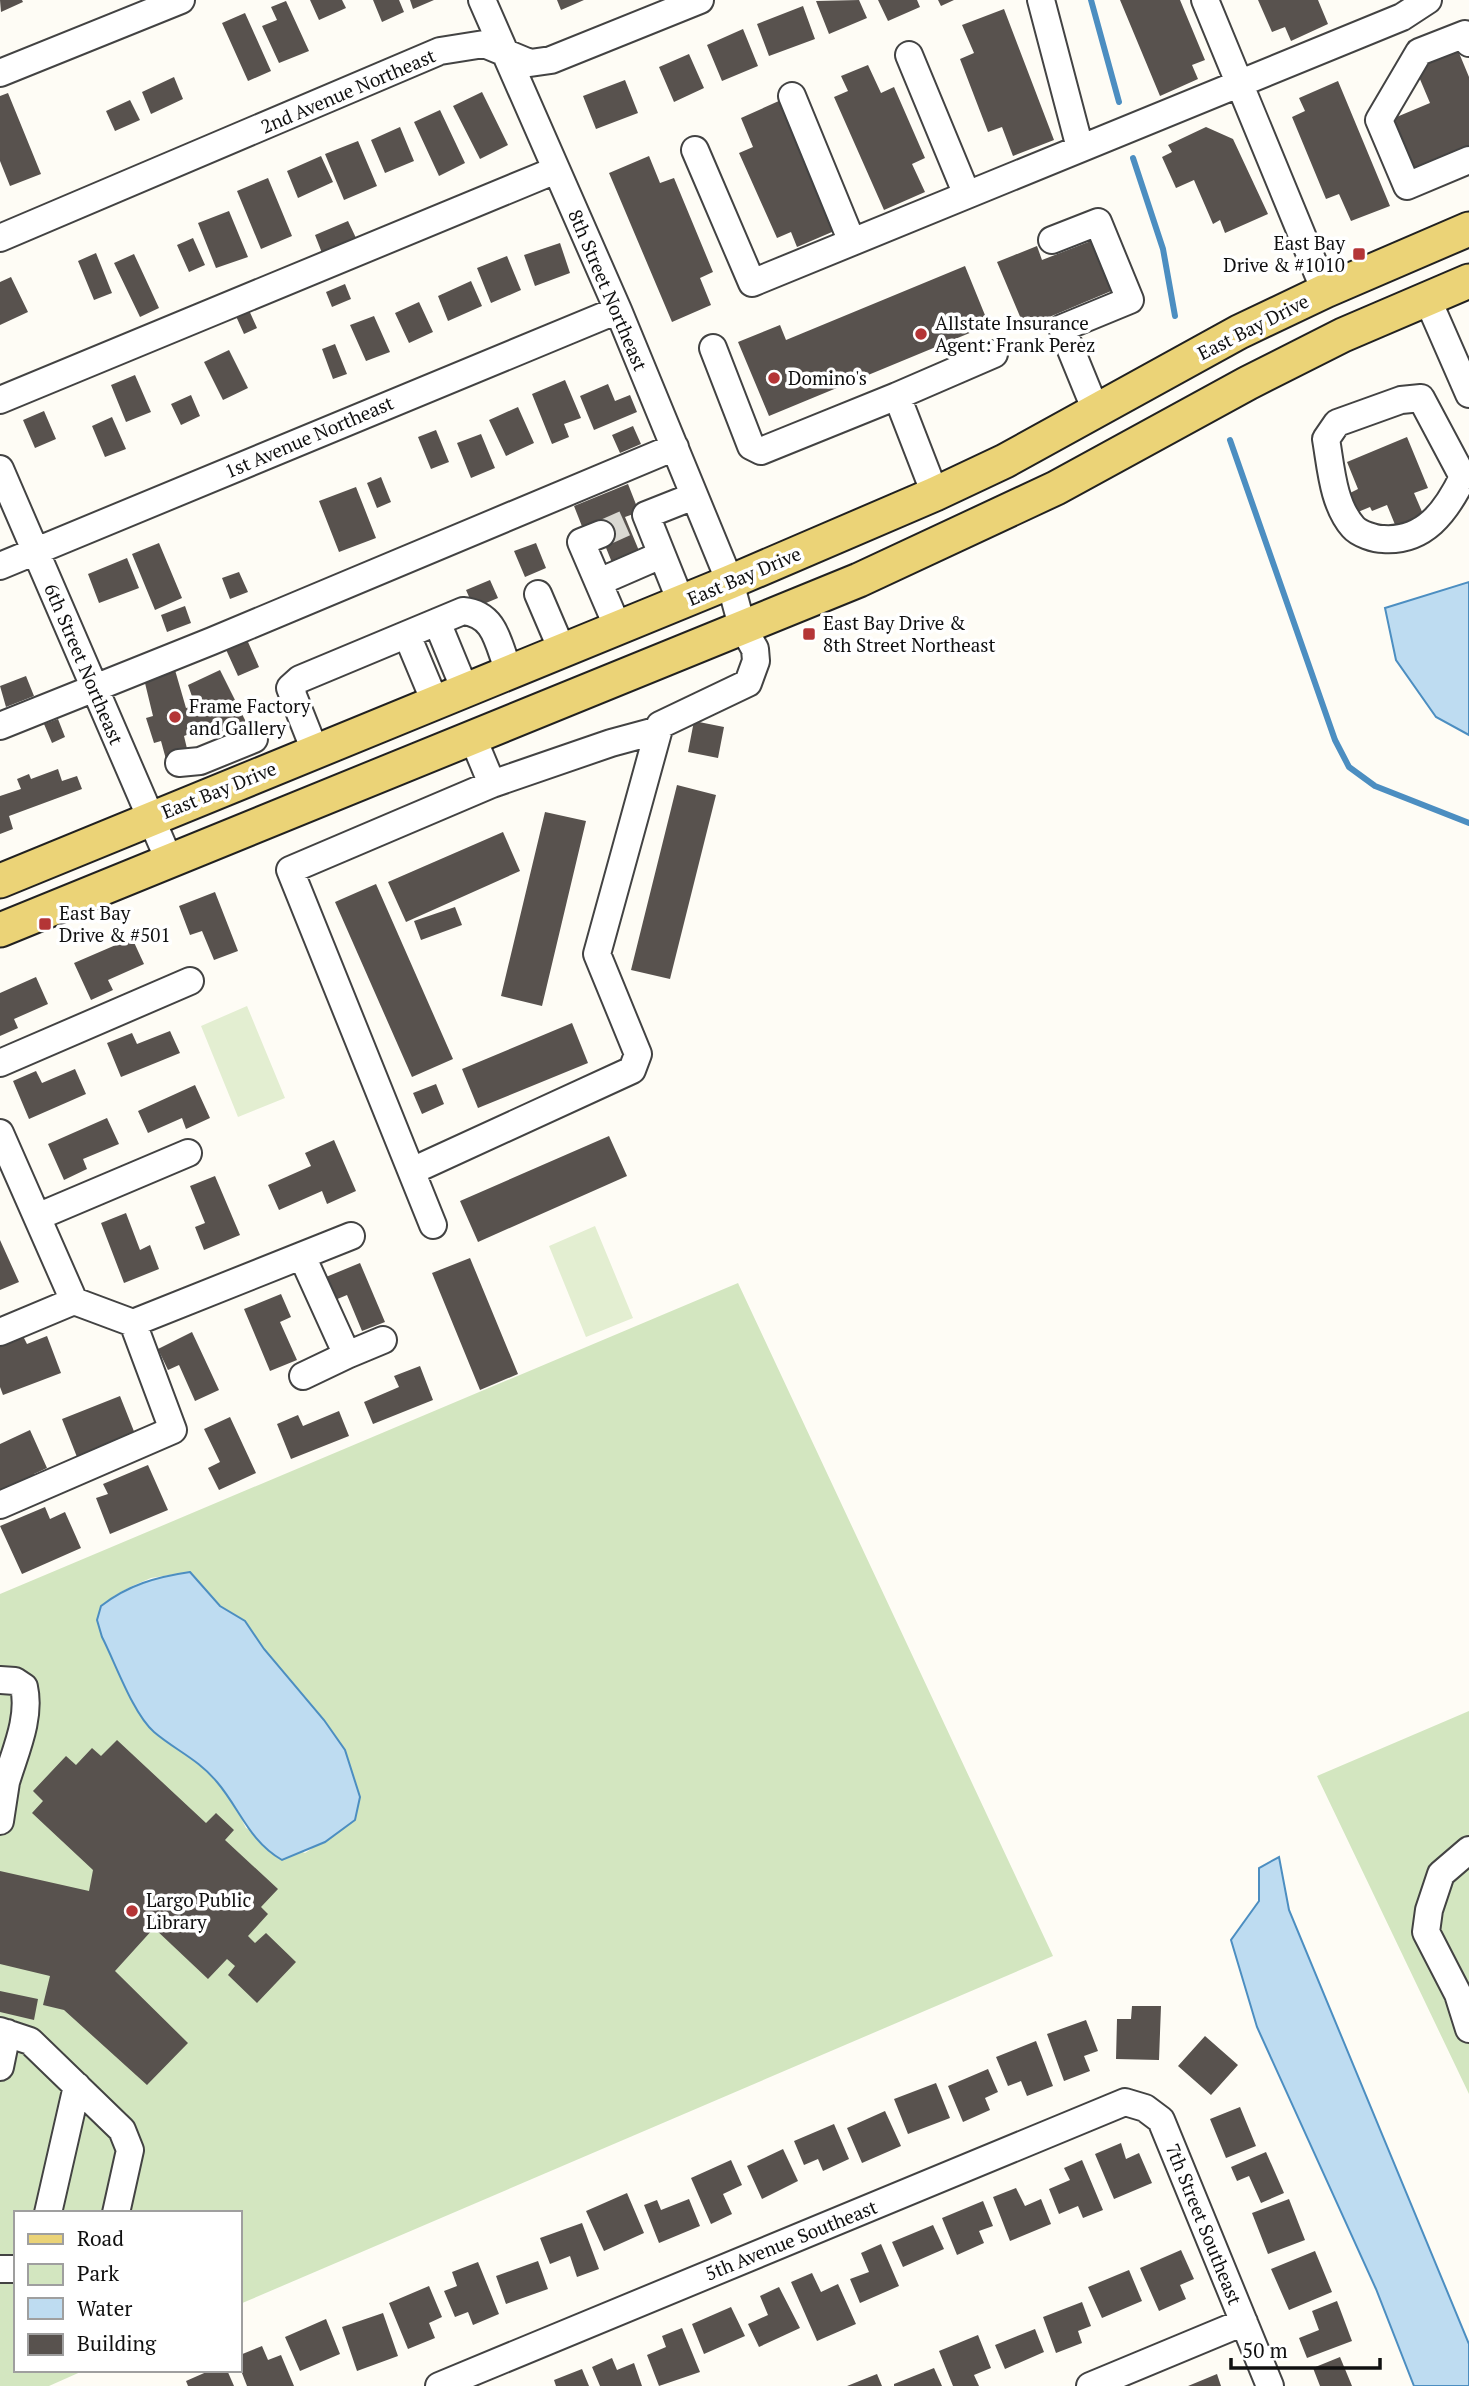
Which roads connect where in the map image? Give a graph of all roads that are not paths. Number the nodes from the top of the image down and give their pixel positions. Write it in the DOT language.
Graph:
graph roads {
  1 [pos="181,0"];
  2 [pos="482,0"];
  3 [pos="700,0"];
  4 [pos="1041,0"];
  5 [pos="1205,0"];
  6 [pos="1428,0"];
  7 [pos="643,11"];
  8 [pos="1469,43"];
  9 [pos="503,49"];
  10 [pos="909,55"];
  11 [pos="0,73"];
  12 [pos="1240,83"];
  13 [pos="792,96"];
  14 [pos="1080,148"];
  15 [pos="695,150"];
  16 [pos="1469,160"];
  17 [pos="556,170"];
  18 [pos="967,195"];
  19 [pos="1469,229"];
  20 [pos="0,238"];
  21 [pos="1052,240"];
  22 [pos="852,242"];
  23 [pos="1469,281"];
  24 [pos="1325,290"];
  25 [pos="1427,298"];
  26 [pos="618,310"];
  27 [pos="713,348"];
  28 [pos="994,354"];
  29 [pos="1469,394"];
  30 [pos="897,396"];
  31 [pos="0,400"];
  32 [pos="1096,411"];
  33 [pos="675,447"];
  34 [pos="0,469"];
  35 [pos="1466,476"];
  36 [pos="935,494"];
  37 [pos="694,496"];
  38 [pos="644,532"];
  39 [pos="36,551"];
  40 [pos="0,566"];
  41 [pos="730,582"];
  42 [pos="538,594"];
  43 [pos="681,602"];
  44 [pos="437,622"];
  45 [pos="742,626"];
  46 [pos="618,628"];
  47 [pos="407,635"];
  48 [pos="562,650"];
  49 [pos="509,672"];
  50 [pos="94,688"];
  51 [pos="465,690"];
  52 [pos="435,702"];
  53 [pos="0,726"];
  54 [pos="659,730"];
  55 [pos="472,736"];
  56 [pos="315,751"];
  57 [pos="250,778"];
  58 [pos="492,784"];
  59 [pos="211,794"];
  60 [pos="150,818"];
  61 [pos="169,860"];
  62 [pos="0,881"];
  63 [pos="0,930"];
  64 [pos="190,981"];
  65 [pos="0,1063"];
  66 [pos="0,1133"];
  67 [pos="188,1153"];
  68 [pos="412,1171"];
  69 [pos="37,1217"];
  70 [pos="433,1224"];
  71 [pos="351,1236"];
  72 [pos="302,1256"];
  73 [pos="74,1301"];
  74 [pos="134,1323"];
  75 [pos="0,1332"];
  76 [pos="383,1340"];
  77 [pos="346,1355"];
  78 [pos="303,1376"];
  79 [pos="0,1505"];
  80 [pos="0,1680"];
  81 [pos="3,1780"];
  82 [pos="0,1821"];
  83 [pos="1469,1850"];
  84 [pos="1469,2029"];
  85 [pos="3,2032"];
  86 [pos="0,2067"];
  87 [pos="77,2086"];
  88 [pos="1145,2108"];
  89 [pos="48,2211"];
  90 [pos="116,2211"];
  91 [pos="1244,2322"];
  92 [pos="439,2386"];
  93 [pos="1090,2386"];
  94 [pos="1270,2386"];
  1 -- 11 [label="street"];
  2 -- 9 [label="street, 8th Street Northeast"];
  3 -- 7 [label="street, 2nd Avenue Northeast"];
  4 -- 14 [label="street"];
  5 -- 12 [label="street"];
  6 -- 12 [label="street"];
  7 -- 9 [label="street, 2nd Avenue Northeast"];
  8 -- 16 [label="street"];
  9 -- 17 [label="street, 8th Street Northeast"];
  9 -- 20 [label="street, 2nd Avenue Northeast"];
  10 -- 18 [label="street"];
  12 -- 14 [label="street"];
  12 -- 24 [label="street"];
  13 -- 22 [label="street"];
  14 -- 18 [label="street"];
  15 -- 22 [label="street"];
  17 -- 26 [label="street, 8th Street Northeast"];
  17 -- 31 [label="street"];
  18 -- 22 [label="street"];
  19 -- 24 [label="main road, East Bay Drive"];
  21 -- 32 [label="street"];
  23 -- 25 [label="main road"];
  24 -- 32 [label="main road, East Bay Drive"];
  25 -- 29 [label="street"];
  25 -- 45 [label="main road"];
  26 -- 33 [label="street, 8th Street Northeast"];
  26 -- 39 [label="street, 1st Avenue Northeast"];
  27 -- 30 [label="street"];
  28 -- 30 [label="street"];
  30 -- 36 [label="street"];
  32 -- 36 [label="main road, East Bay Drive"];
  33 -- 37 [label="street, 8th Street Northeast"];
  33 -- 50 [label="street"];
  34 -- 39 [label="street, 6th Street Northeast"];
  35 -- 35 [label="street"];
  36 -- 41 [label="main road, East Bay Drive"];
  37 -- 38 [label="street"];
  37 -- 41 [label="street, 8th Street Northeast"];
  38 -- 43 [label="street"];
  38 -- 46 [label="street"];
  39 -- 40 [label="street, 1st Avenue Northeast"];
  39 -- 50 [label="street, 6th Street Northeast"];
  41 -- 43 [label="main road, East Bay Drive"];
  41 -- 45 [label="street, 8th Street Northeast"];
  42 -- 48 [label="street"];
  43 -- 46 [label="main road, East Bay Drive"];
  44 -- 47 [label="street"];
  44 -- 49 [label="street"];
  44 -- 51 [label="street"];
  45 -- 54 [label="street, 8th Street Northeast"];
  45 -- 55 [label="main road"];
  46 -- 48 [label="main road, East Bay Drive"];
  47 -- 52 [label="street"];
  47 -- 56 [label="street"];
  48 -- 49 [label="main road, East Bay Drive"];
  49 -- 51 [label="main road, East Bay Drive"];
  50 -- 53 [label="street"];
  50 -- 60 [label="street, 6th Street Northeast"];
  51 -- 52 [label="main road, East Bay Drive"];
  52 -- 56 [label="main road, East Bay Drive"];
  54 -- 58 [label="street, 8th Street Northeast"];
  54 -- 68 [label="street"];
  55 -- 58 [label="street"];
  55 -- 61 [label="main road"];
  56 -- 57 [label="main road, East Bay Drive"];
  57 -- 59 [label="main road, East Bay Drive"];
  57 -- 59 [label="street"];
  58 -- 68 [label="street, 8th Street Northeast"];
  59 -- 60 [label="main road, East Bay Drive"];
  60 -- 61 [label="street, 6th Street Northeast"];
  60 -- 62 [label="main road, East Bay Drive"];
  61 -- 63 [label="main road"];
  64 -- 65 [label="street"];
  66 -- 69 [label="street"];
  67 -- 69 [label="street"];
  68 -- 70 [label="street"];
  69 -- 73 [label="street"];
  71 -- 72 [label="street"];
  72 -- 74 [label="street"];
  72 -- 77 [label="street"];
  73 -- 74 [label="street"];
  73 -- 75 [label="street"];
  74 -- 79 [label="street"];
  76 -- 77 [label="street"];
  77 -- 78 [label="street"];
  80 -- 81 [label="street"];
  81 -- 82 [label="street"];
  83 -- 84 [label="street"];
  85 -- 86 [label="street"];
  85 -- 87 [label="street"];
  87 -- 89 [label="street"];
  87 -- 90 [label="street"];
  88 -- 91 [label="street, 7th Street Southeast"];
  88 -- 92 [label="street, 5th Avenue Southeast"];
  91 -- 93 [label="street"];
  91 -- 94 [label="street, 7th Street Southeast"];
}
